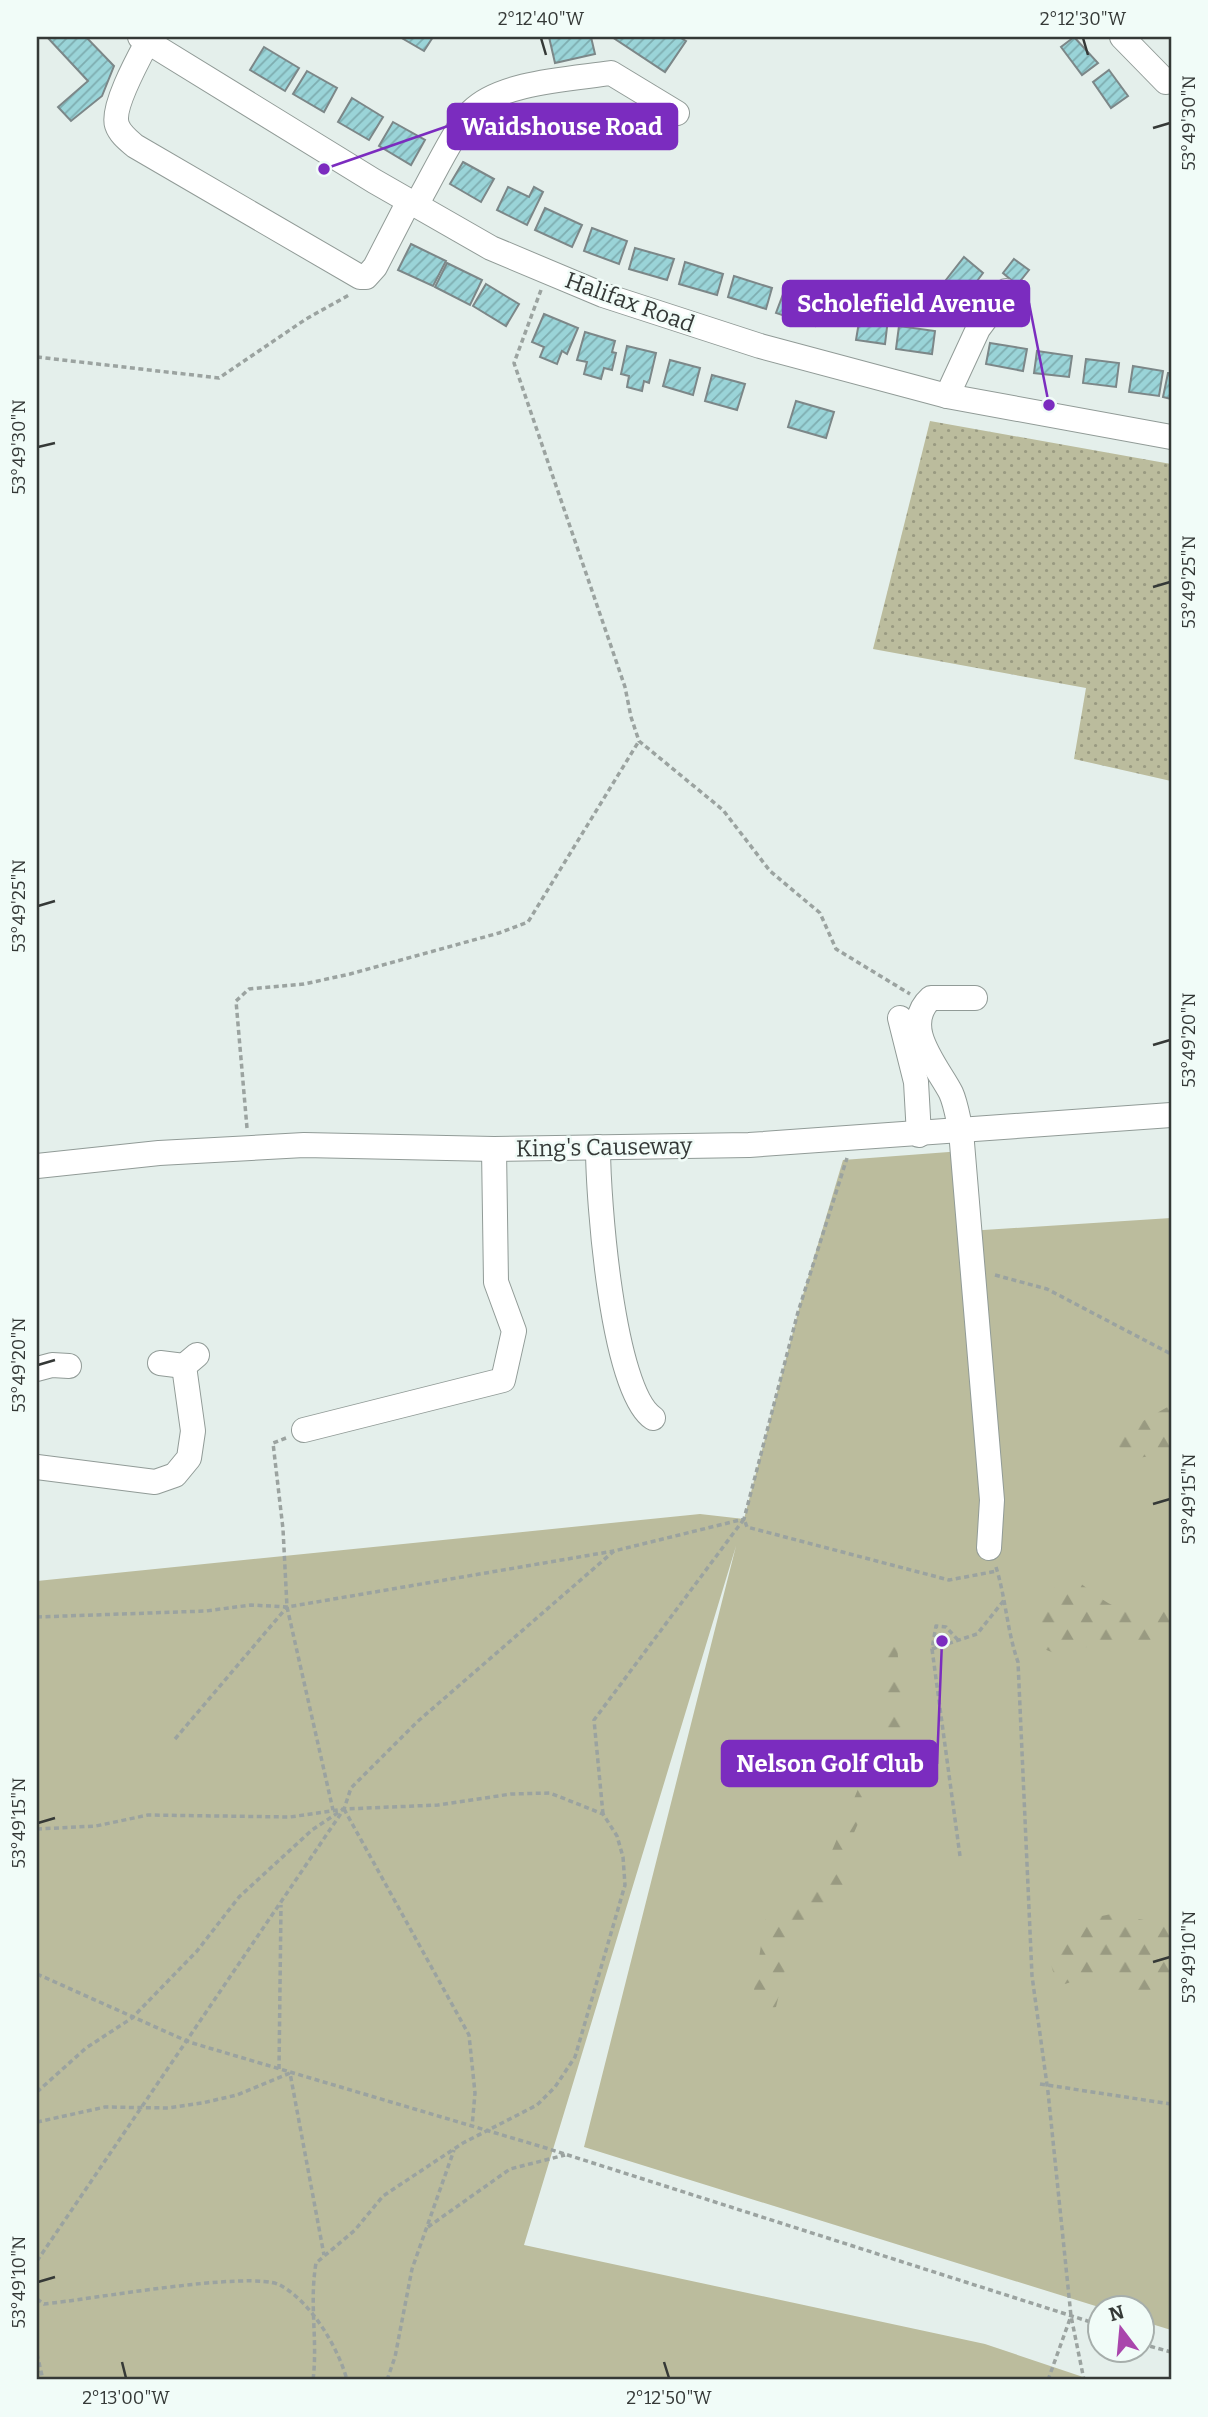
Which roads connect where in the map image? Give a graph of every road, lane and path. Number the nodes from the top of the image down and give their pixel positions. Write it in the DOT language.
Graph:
graph roads {
  1 [pos="1122,37"];
  2 [pos="146,39"];
  3 [pos="1166,82"];
  4 [pos="677,113"];
  5 [pos="413,203"];
  6 [pos="548,272"];
  7 [pos="366,277"];
  8 [pos="1006,291"];
  9 [pos="37,357"];
  10 [pos="947,396"];
  11 [pos="1171,437"];
  12 [pos="639,741"];
  13 [pos="975,998"];
  14 [pos="925,1003"];
  15 [pos="900,1018"];
  16 [pos="1171,1115"];
  17 [pos="961,1130"];
  18 [pos="919,1135"];
  19 [pos="852,1139"];
  20 [pos="598,1147"];
  21 [pos="249,1148"];
  22 [pos="494,1149"];
  23 [pos="37,1166"];
  24 [pos="973,1269"];
  25 [pos="1171,1354"];
  26 [pos="181,1361"];
  27 [pos="69,1366"];
  28 [pos="37,1369"];
  29 [pos="653,1418"];
  30 [pos="304,1430"];
  31 [pos="37,1468"];
  32 [pos="744,1519"];
  33 [pos="614,1551"];
  34 [pos="993,1559"];
  35 [pos="1006,1598"];
  36 [pos="287,1607"];
  37 [pos="37,1617"];
  38 [pos="958,1640"];
  39 [pos="932,1648"];
  40 [pos="175,1740"];
  41 [pos="344,1809"];
  42 [pos="333,1811"];
  43 [pos="603,1814"];
  44 [pos="37,1829"];
  45 [pos="960,1856"];
  46 [pos="281,1903"];
  47 [pos="37,1974"];
  48 [pos="132,2018"];
  49 [pos="189,2042"];
  50 [pos="279,2070"];
  51 [pos="290,2073"];
  52 [pos="1040,2084"];
  53 [pos="1047,2085"];
  54 [pos="37,2092"];
  55 [pos="1171,2104"];
  56 [pos="142,2108"];
  57 [pos="37,2122"];
  58 [pos="472,2127"];
  59 [pos="486,2131"];
  60 [pos="454,2148"];
  61 [pos="566,2154"];
  62 [pos="426,2228"];
  63 [pos="324,2255"];
  64 [pos="37,2261"];
  65 [pos="37,2299"];
  66 [pos="312,2313"];
  67 [pos="1071,2316"];
  68 [pos="1086,2321"];
  69 [pos="37,2354"];
  70 [pos="43,2380"];
  71 [pos="313,2380"];
  72 [pos="347,2380"];
  73 [pos="387,2380"];
  74 [pos="1048,2380"];
  75 [pos="1084,2380"];
  1 -- 3 [label="street"];
  2 -- 5 [label="street, Halifax Road"];
  2 -- 7 [label="street"];
  4 -- 5 [label="street"];
  5 -- 6 [label="street, Halifax Road"];
  5 -- 7 [label="street"];
  6 -- 10 [label="street, Halifax Road"];
  6 -- 12 [label="path"];
  7 -- 9 [label="path"];
  8 -- 10 [label="street"];
  10 -- 11 [label="street, Halifax Road"];
  12 -- 14 [label="path"];
  12 -- 21 [label="path"];
  13 -- 14 [label="street"];
  14 -- 17 [label="street"];
  15 -- 18 [label="street"];
  16 -- 17 [label="street, King's Causeway"];
  17 -- 18 [label="street, King's Causeway"];
  17 -- 24 [label="street"];
  18 -- 19 [label="street, King's Causeway"];
  19 -- 20 [label="street, King's Causeway"];
  19 -- 32 [label="path"];
  20 -- 22 [label="street, King's Causeway"];
  20 -- 29 [label="street"];
  21 -- 22 [label="street, King's Causeway"];
  21 -- 23 [label="street, King's Causeway"];
  22 -- 30 [label="street"];
  24 -- 25 [label="path"];
  24 -- 34 [label="street"];
  26 -- 31 [label="street"];
  27 -- 28 [label="street"];
  30 -- 36 [label="path"];
  32 -- 33 [label="path"];
  32 -- 34 [label="path"];
  32 -- 43 [label="path"];
  33 -- 36 [label="path"];
  33 -- 41 [label="path"];
  34 -- 35 [label="path"];
  35 -- 38 [label="path"];
  35 -- 53 [label="path"];
  36 -- 37 [label="path"];
  36 -- 40 [label="path"];
  36 -- 42 [label="path"];
  38 -- 39 [label="path"];
  38 -- 39 [label="path"];
  39 -- 45 [label="path"];
  41 -- 42 [label="path"];
  41 -- 43 [label="path"];
  41 -- 46 [label="path"];
  41 -- 48 [label="path"];
  41 -- 58 [label="path"];
  42 -- 44 [label="path"];
  43 -- 59 [label="path"];
  46 -- 49 [label="path"];
  46 -- 50 [label="path"];
  47 -- 48 [label="path"];
  48 -- 49 [label="path"];
  48 -- 54 [label="path"];
  49 -- 50 [label="path"];
  49 -- 56 [label="path"];
  50 -- 51 [label="path"];
  51 -- 56 [label="path"];
  51 -- 58 [label="path"];
  51 -- 63 [label="path"];
  52 -- 53 [label="path"];
  53 -- 55 [label="path"];
  53 -- 67 [label="path"];
  56 -- 57 [label="path"];
  56 -- 64 [label="path"];
  58 -- 59 [label="path"];
  59 -- 60 [label="path"];
  59 -- 61 [label="path"];
  60 -- 62 [label="path"];
  60 -- 63 [label="path"];
  61 -- 62 [label="path"];
  61 -- 67 [label="path"];
  62 -- 73 [label="path"];
  63 -- 66 [label="path"];
  65 -- 66 [label="path"];
  66 -- 71 [label="path"];
  66 -- 72 [label="path"];
  67 -- 68 [label="path"];
  67 -- 74 [label="path"];
  67 -- 75 [label="path"];
  69 -- 70 [label="path"];
}
